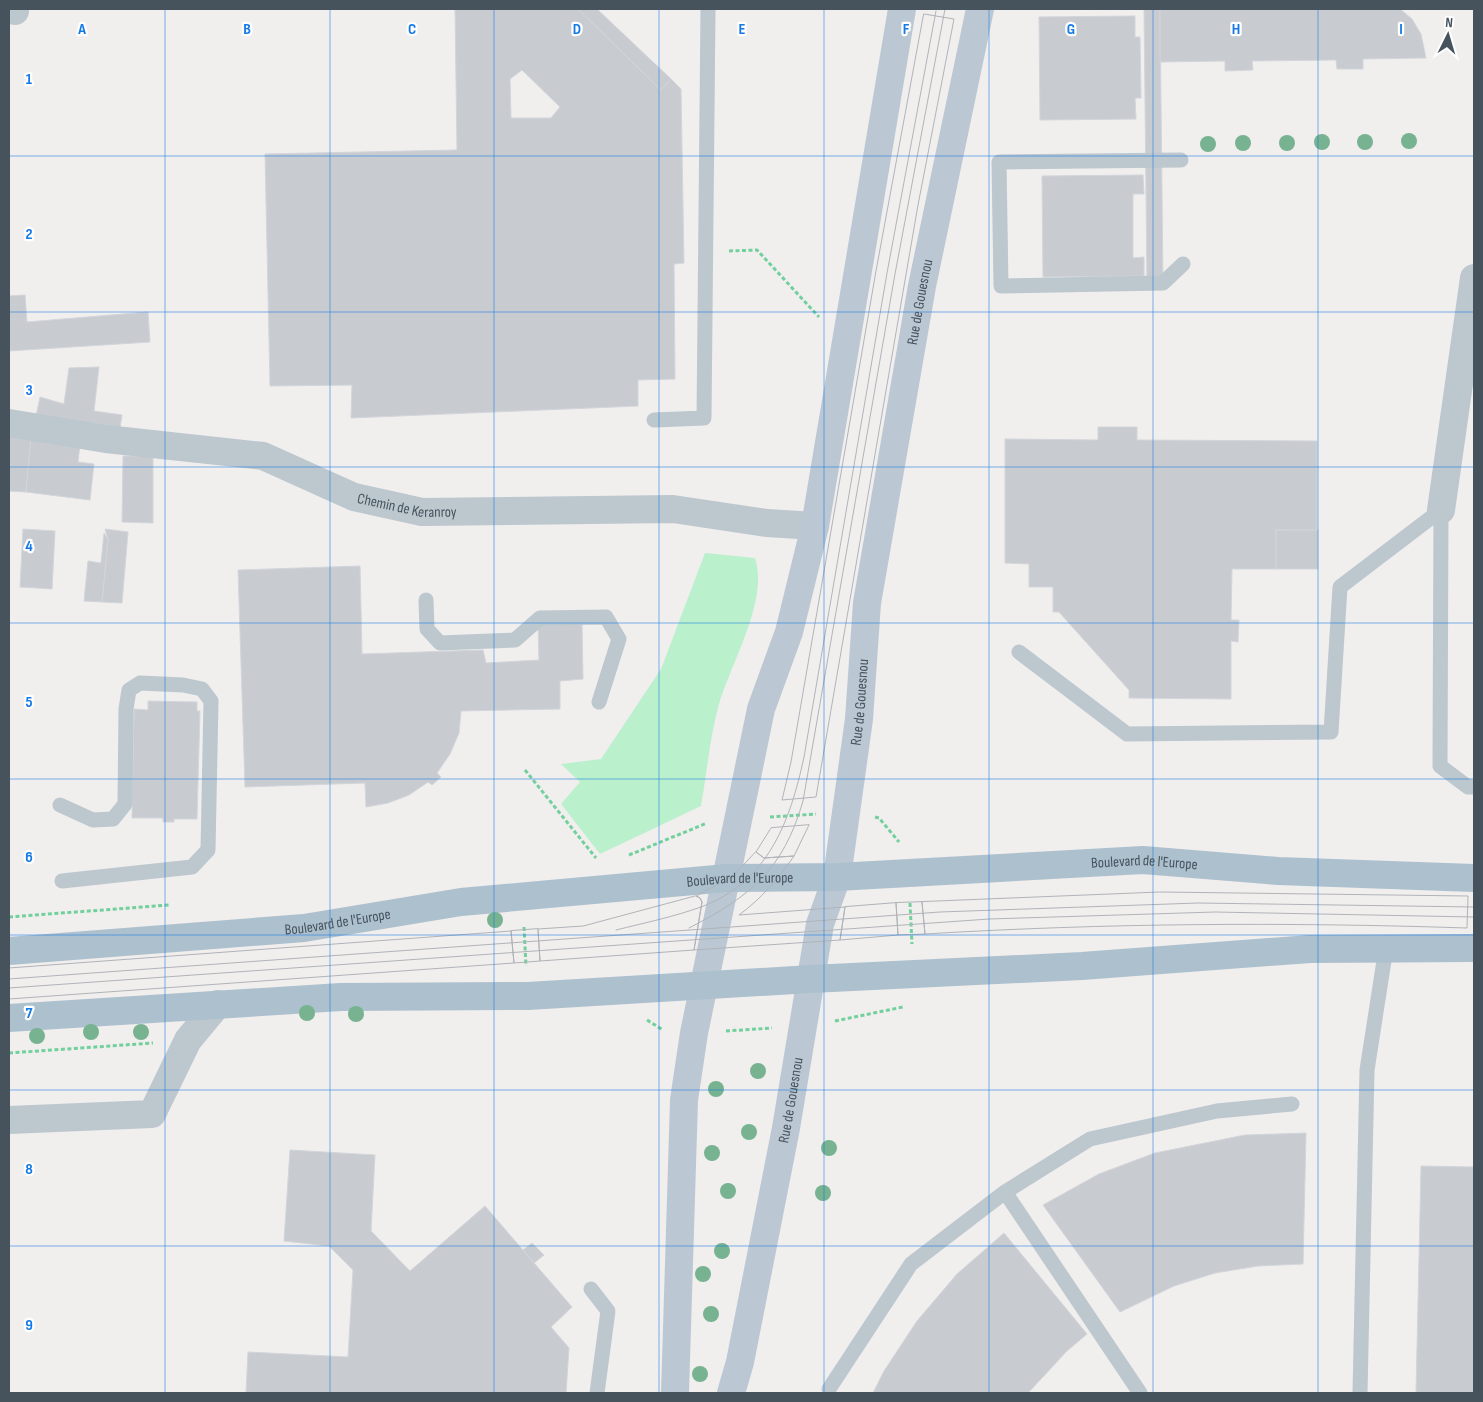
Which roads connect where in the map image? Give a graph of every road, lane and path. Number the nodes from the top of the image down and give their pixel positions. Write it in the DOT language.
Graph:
graph roads {
  1 [pos="708,9"];
  2 [pos="902,9"];
  3 [pos="980,9"];
  4 [pos="1181,160"];
  5 [pos="756,250"];
  6 [pos="1183,264"];
  7 [pos="1474,278"];
  8 [pos="819,317"];
  9 [pos="654,420"];
  10 [pos="9,423"];
  11 [pos="1441,510"];
  12 [pos="815,526"];
  13 [pos="426,600"];
  14 [pos="1019,652"];
  15 [pos="599,702"];
  16 [pos="525,770"];
  17 [pos="1474,788"];
  18 [pos="60,805"];
  19 [pos="601,864"];
  20 [pos="909,873"];
  21 [pos="836,877"];
  22 [pos="727,878"];
  23 [pos="1474,878"];
  24 [pos="62,881"];
  25 [pos="524,924"];
  26 [pos="1386,948"];
  27 [pos="1474,948"];
  28 [pos="9,951"];
  29 [pos="535,968"];
  30 [pos="914,974"];
  31 [pos="811,979"];
  32 [pos="703,985"];
  33 [pos="642,990"];
  34 [pos="218,1004"];
  35 [pos="9,1018"];
  36 [pos="646,1020"];
  37 [pos="1292,1104"];
  38 [pos="9,1120"];
  39 [pos="1005,1192"];
  40 [pos="591,1289"];
  41 [pos="830,1389"];
  42 [pos="597,1393"];
  43 [pos="675,1393"];
  44 [pos="731,1393"];
  45 [pos="1140,1393"];
  46 [pos="1360,1393"];
  1 -- 9 [label="lane"];
  2 -- 12 [label="main road"];
  3 -- 21 [label="main road, Rue de Gouesnou"];
  4 -- 6 [label="lane"];
  5 -- 8 [label="path"];
  7 -- 11 [label="street"];
  10 -- 12 [label="street, Chemin de Keranroy"];
  11 -- 14 [label="lane"];
  11 -- 17 [label="lane"];
  12 -- 22 [label="main road"];
  13 -- 15 [label="lane"];
  16 -- 19 [label="path"];
  18 -- 24 [label="lane"];
  20 -- 21 [label="main road, Boulevard de l'Europe"];
  20 -- 23 [label="main road, Boulevard de l'Europe"];
  20 -- 30 [label="path"];
  21 -- 22 [label="main road, Boulevard de l'Europe"];
  21 -- 31 [label="main road, Rue de Gouesnou"];
  22 -- 28 [label="main road, Boulevard de l'Europe"];
  22 -- 32 [label="main road"];
  25 -- 29 [label="path"];
  26 -- 27 [label="main road"];
  26 -- 30 [label="main road"];
  26 -- 46 [label="lane"];
  30 -- 31 [label="main road"];
  31 -- 32 [label="main road"];
  31 -- 44 [label="main road, Rue de Gouesnou"];
  32 -- 33 [label="main road"];
  32 -- 43 [label="main road"];
  33 -- 34 [label="main road"];
  33 -- 36 [label="path"];
  34 -- 35 [label="main road"];
  34 -- 38 [label="street"];
  37 -- 39 [label="lane"];
  39 -- 41 [label="lane"];
  39 -- 45 [label="lane"];
  40 -- 42 [label="lane"];
}
